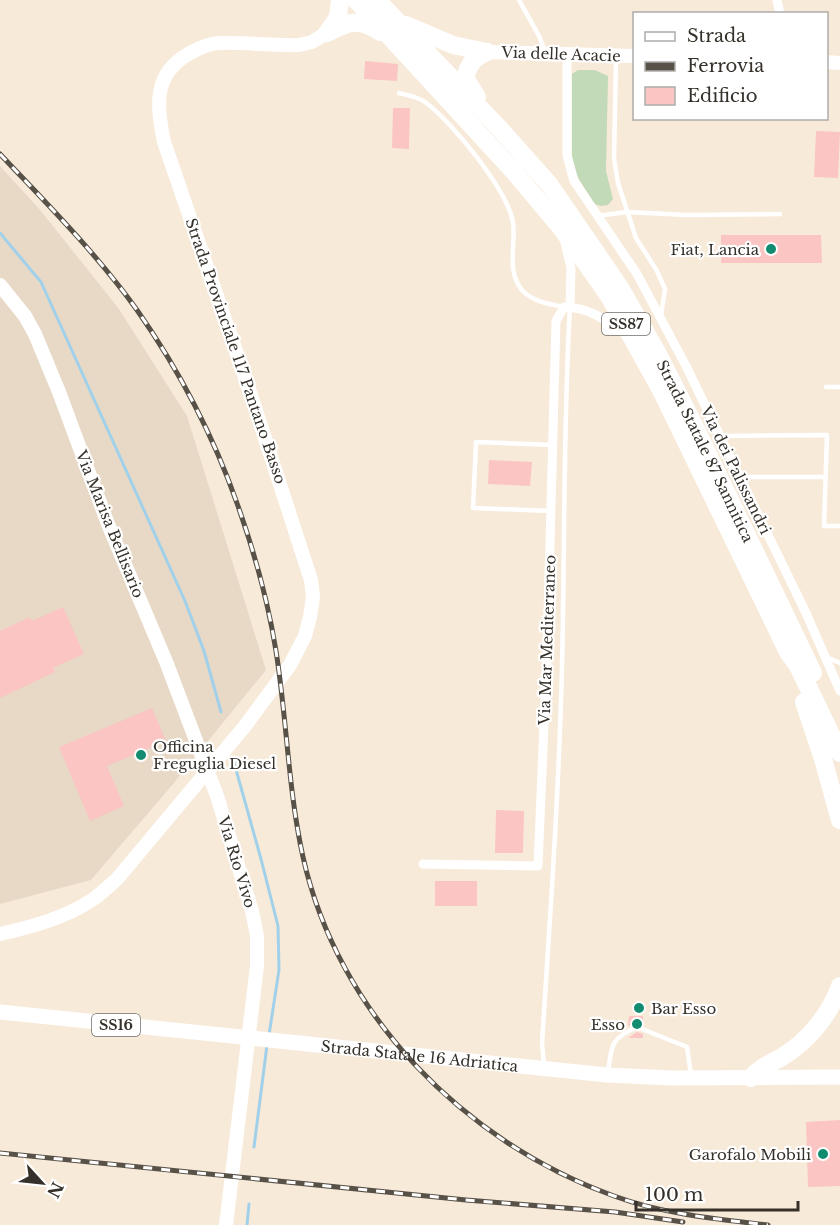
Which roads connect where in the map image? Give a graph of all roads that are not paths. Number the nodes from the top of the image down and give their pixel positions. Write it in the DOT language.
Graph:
graph roads {
  1 [pos="340,0"];
  2 [pos="356,0"];
  3 [pos="377,0"];
  4 [pos="519,0"];
  5 [pos="393,18"];
  6 [pos="327,33"];
  7 [pos="394,42"];
  8 [pos="487,52"];
  9 [pos="545,53"];
  10 [pos="567,53"];
  11 [pos="616,56"];
  12 [pos="633,56"];
  13 [pos="399,93"];
  14 [pos="499,128"];
  15 [pos="627,212"];
  16 [pos="780,214"];
  17 [pos="597,216"];
  18 [pos="562,229"];
  19 [pos="0,285"];
  20 [pos="567,307"];
  21 [pos="661,320"];
  22 [pos="636,342"];
  23 [pos="826,387"];
  24 [pos="840,387"];
  25 [pos="720,436"];
  26 [pos="553,445"];
  27 [pos="740,477"];
  28 [pos="825,477"];
  29 [pos="551,511"];
  30 [pos="840,526"];
  31 [pos="788,652"];
  32 [pos="826,657"];
  33 [pos="840,663"];
  34 [pos="840,691"];
  35 [pos="840,730"];
  36 [pos="840,753"];
  37 [pos="207,771"];
  38 [pos="840,820"];
  39 [pos="423,864"];
  40 [pos="0,934"];
  41 [pos="840,986"];
  42 [pos="0,1012"];
  43 [pos="544,1068"];
  44 [pos="607,1075"];
  45 [pos="840,1077"];
  46 [pos="692,1078"];
  47 [pos="751,1078"];
  48 [pos="226,1225"];
  1 -- 6 [label="highway"];
  2 -- 7 [label="highway, Strada Statale 87 Sannitica / SS87"];
  3 -- 5 [label="highway, Strada Statale 87 Sannitica / SS87"];
  4 -- 9 [label="lane"];
  5 -- 8 [label="highway, SS87"];
  5 -- 14 [label="highway, Strada Statale 87 Sannitica / SS87"];
  6 -- 7 [label="highway, SS87"];
  6 -- 37 [label="street, Strada Provinciale 117 Pantano Basso"];
  7 -- 18 [label="highway, Strada Statale 87 Sannitica / SS87"];
  8 -- 9 [label="street, Via delle Acacie"];
  8 -- 14 [label="highway, SS87"];
  9 -- 10 [label="street, Via delle Acacie"];
  10 -- 11 [label="street, Via delle Acacie"];
  10 -- 17 [label="street, Via dei Palissandri"];
  11 -- 12 [label="street, Via delle Acacie"];
  11 -- 15 [label="lane"];
  13 -- 20 [label="lane"];
  14 -- 35 [label="highway, Strada Statale 87 Sannitica / SS87"];
  15 -- 16 [label="lane"];
  15 -- 17 [label="lane"];
  15 -- 21 [label="lane"];
  17 -- 21 [label="street, Via dei Palissandri"];
  18 -- 20 [label="street, Via Mar Mediterraneo"];
  18 -- 22 [label="highway, Strada Statale 87 Sannitica / SS87"];
  19 -- 37 [label="street, Via Marisa Bellisario"];
  20 -- 22 [label="street"];
  20 -- 26 [label="street, Via Mar Mediterraneo"];
  20 -- 43 [label="lane"];
  21 -- 25 [label="street, Via dei Palissandri"];
  22 -- 31 [label="highway, Strada Statale 87 Sannitica / SS87"];
  23 -- 24 [label="lane"];
  25 -- 27 [label="street, Via dei Palissandri"];
  25 -- 28 [label="lane"];
  26 -- 29 [label="street, Via Mar Mediterraneo"];
  26 -- 29 [label="lane"];
  27 -- 28 [label="lane"];
  27 -- 32 [label="street, Via dei Palissandri"];
  28 -- 30 [label="lane"];
  29 -- 39 [label="street, Via Mar Mediterraneo"];
  31 -- 36 [label="highway, SS87"];
  31 -- 38 [label="highway"];
  32 -- 33 [label="lane"];
  32 -- 34 [label="street, Via dei Palissandri"];
  37 -- 40 [label="street"];
  37 -- 48 [label="street, Via Rio Vivo"];
  41 -- 47 [label="highway"];
  42 -- 43 [label="main road, Strada Statale 16 Adriatica / SS16"];
  43 -- 44 [label="main road, Strada Statale 16 Adriatica / SS16"];
  44 -- 46 [label="main road, Strada Statale 16 Adriatica / SS16"];
  44 -- 46 [label="lane"];
  45 -- 47 [label="main road, Strada Statale 16 Adriatica / SS16"];
  46 -- 47 [label="main road, Strada Statale 16 Adriatica / SS16"];
}
